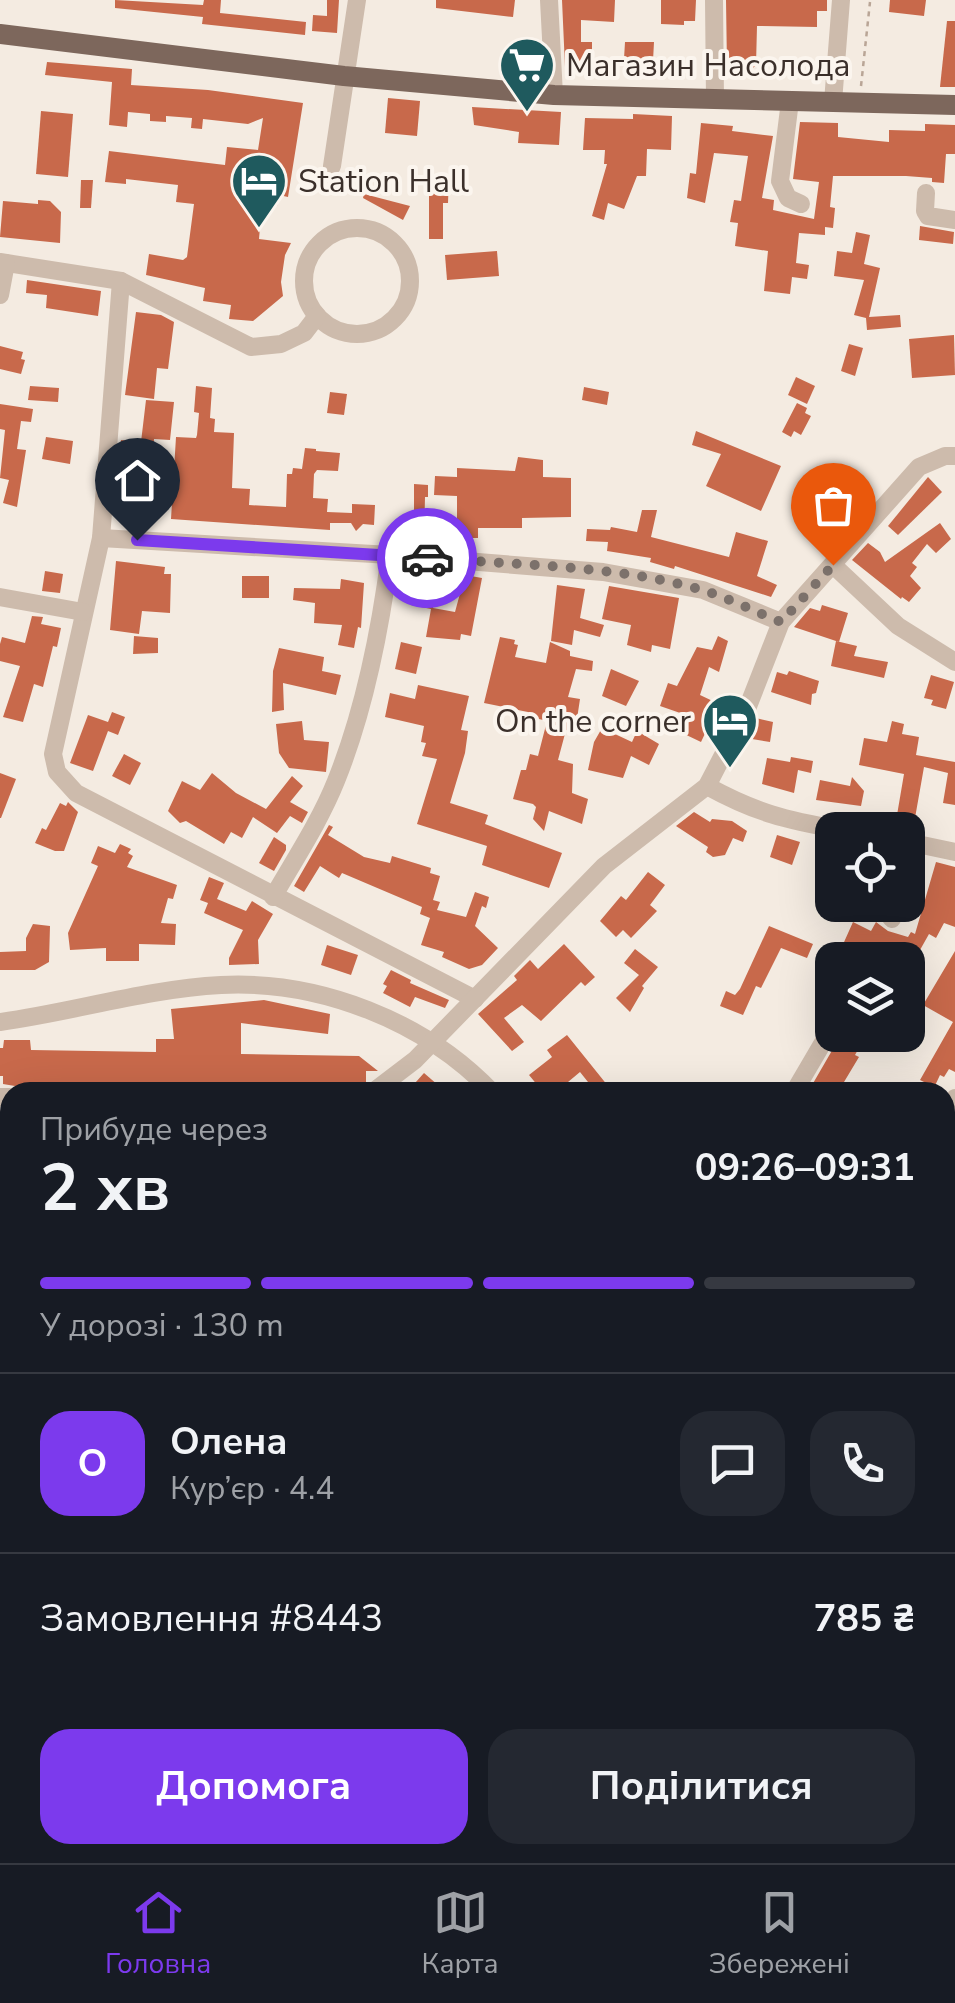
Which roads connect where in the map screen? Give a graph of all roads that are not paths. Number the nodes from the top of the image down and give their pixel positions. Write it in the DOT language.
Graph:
graph roads {
  1 [pos="357,0"];
  2 [pos="549,0"];
  3 [pos="714,0"];
  4 [pos="841,0"];
  5 [pos="0,16"];
  6 [pos="0,34"];
  7 [pos="53,40"];
  8 [pos="344,76"];
  9 [pos="554,94"];
  10 [pos="715,99"];
  11 [pos="790,100"];
  12 [pos="833,102"];
  13 [pos="955,105"];
  14 [pos="332,166"];
  15 [pos="926,193"];
  16 [pos="801,204"];
  17 [pos="955,220"];
  18 [pos="3,262"];
  19 [pos="122,281"];
  20 [pos="0,295"];
  21 [pos="316,316"];
  22 [pos="955,456"];
  23 [pos="100,538"];
  24 [pos="390,555"];
  25 [pos="833,565"];
  26 [pos="0,597"];
  27 [pos="83,612"];
  28 [pos="781,622"];
  29 [pos="955,662"];
  30 [pos="707,786"];
  31 [pos="815,825"];
  32 [pos="925,846"];
  33 [pos="955,852"];
  34 [pos="274,897"];
  35 [pos="475,1000"];
  36 [pos="0,1022"];
  37 [pos="433,1040"];
  38 [pos="817,1052"];
  39 [pos="386,1082"];
  40 [pos="482,1082"];
  41 [pos="800,1082"];
  1 -- 8 [label="street"];
  2 -- 9 [label="street"];
  3 -- 10 [label="street"];
  4 -- 12 [label="street"];
  5 -- 7 [label="main road"];
  6 -- 7 [label="main road"];
  7 -- 8 [label="main road"];
  8 -- 9 [label="main road"];
  8 -- 14 [label="street"];
  9 -- 10 [label="main road"];
  10 -- 11 [label="main road"];
  11 -- 12 [label="main road"];
  11 -- 16 [label="street"];
  12 -- 13 [label="main road"];
  15 -- 17 [label="street"];
  18 -- 19 [label="street"];
  18 -- 20 [label="street"];
  19 -- 21 [label="street"];
  19 -- 23 [label="street"];
  21 -- 21 [label="street"];
  22 -- 25 [label="street"];
  23 -- 24 [label="street"];
  23 -- 27 [label="street"];
  24 -- 28 [label="street"];
  24 -- 34 [label="street"];
  25 -- 28 [label="street"];
  25 -- 29 [label="street"];
  26 -- 27 [label="street"];
  27 -- 34 [label="street"];
  28 -- 30 [label="street"];
  30 -- 31 [label="street"];
  30 -- 35 [label="street"];
  32 -- 33 [label="street"];
  34 -- 35 [label="street"];
  35 -- 37 [label="street"];
  36 -- 37 [label="street"];
  37 -- 39 [label="street"];
  37 -- 40 [label="street"];
  38 -- 41 [label="street"];
}
